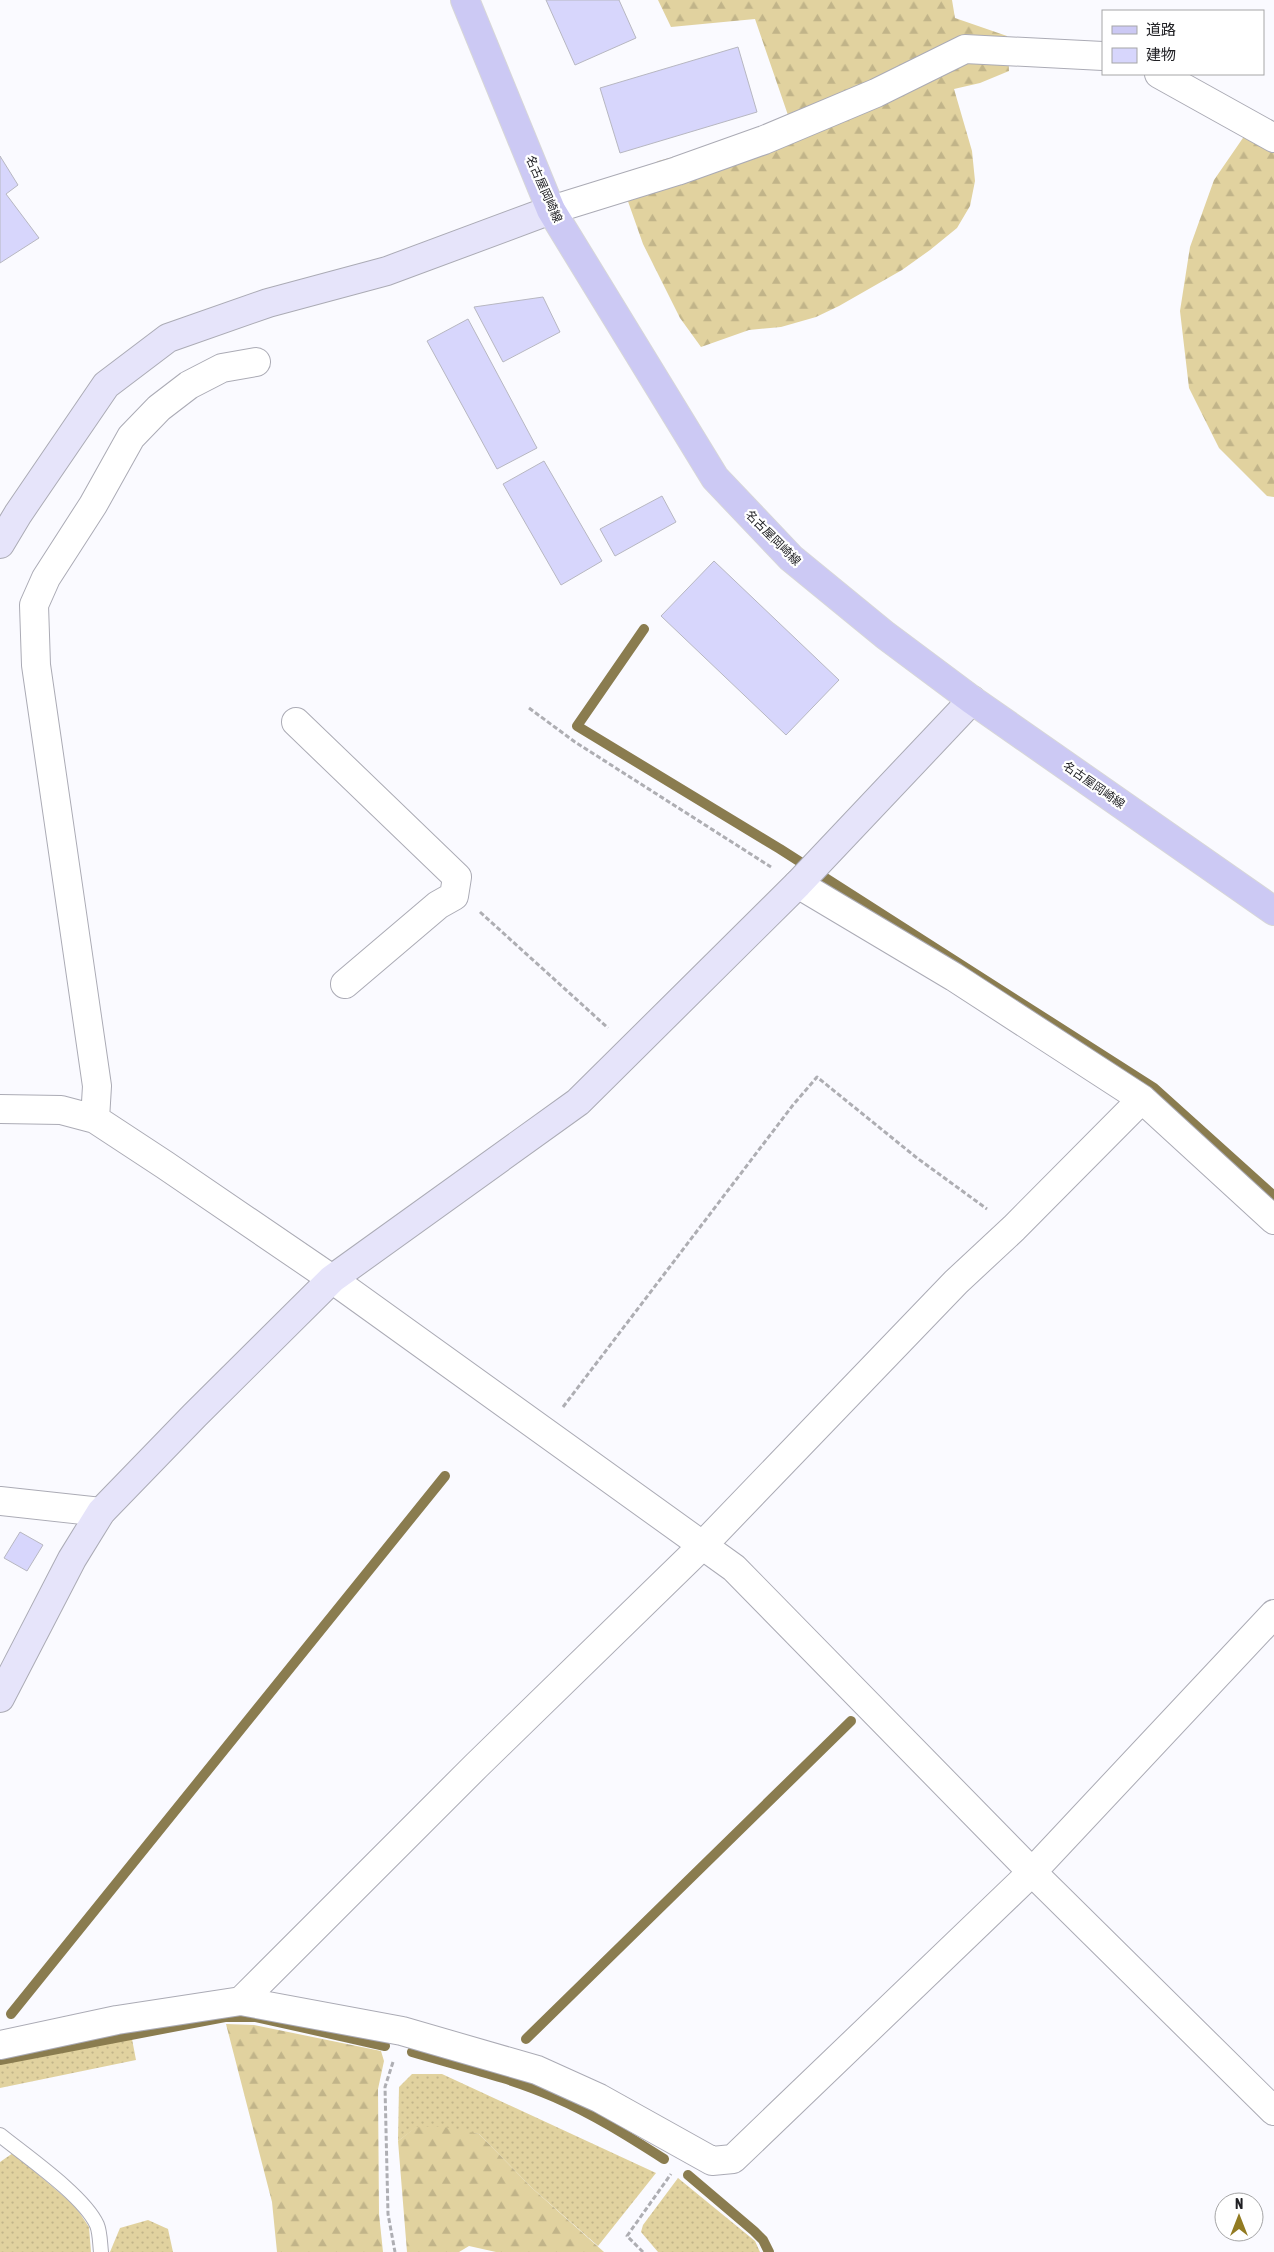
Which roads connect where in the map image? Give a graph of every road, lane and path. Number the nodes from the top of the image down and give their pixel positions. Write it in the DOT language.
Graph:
graph roads {
  1 [pos="465,0"];
  2 [pos="1102,56"];
  3 [pos="1161,75"];
  4 [pos="1274,138"];
  5 [pos="551,210"];
  6 [pos="256,362"];
  7 [pos="0,544"];
  8 [pos="972,700"];
  9 [pos="529,708"];
  10 [pos="296,722"];
  11 [pos="798,884"];
  12 [pos="454,896"];
  13 [pos="1274,910"];
  14 [pos="344,984"];
  15 [pos="631,1049"];
  16 [pos="1142,1099"];
  17 [pos="0,1109"];
  18 [pos="95,1120"];
  19 [pos="1274,1220"];
  20 [pos="1014,1228"];
  21 [pos="332,1279"];
  22 [pos="544,1431"];
  23 [pos="0,1502"];
  24 [pos="101,1512"];
  25 [pos="702,1546"];
  26 [pos="1274,1614"];
  27 [pos="0,1698"];
  28 [pos="1032,1872"];
  29 [pos="241,2001"];
  30 [pos="402,2031"];
  31 [pos="0,2045"];
  32 [pos="1274,2111"];
  33 [pos="0,2136"];
  34 [pos="690,2147"];
  35 [pos="101,2252"];
  36 [pos="395,2252"];
  37 [pos="643,2252"];
  1 -- 5 [label="main road, 名古屋岡崎線"];
  2 -- 5 [label="street"];
  3 -- 4 [label="street"];
  5 -- 7 [label="street"];
  5 -- 8 [label="main road, 名古屋岡崎線"];
  6 -- 18 [label="street"];
  8 -- 11 [label="street"];
  8 -- 13 [label="main road, 名古屋岡崎線"];
  9 -- 11 [label="path"];
  10 -- 12 [label="street"];
  11 -- 15 [label="street"];
  11 -- 16 [label="street"];
  12 -- 14 [label="street"];
  12 -- 15 [label="path"];
  15 -- 21 [label="street"];
  16 -- 19 [label="street"];
  16 -- 20 [label="street"];
  17 -- 18 [label="street"];
  18 -- 21 [label="street"];
  20 -- 22 [label="path"];
  20 -- 25 [label="street"];
  21 -- 22 [label="street"];
  21 -- 24 [label="street"];
  22 -- 25 [label="street"];
  23 -- 24 [label="street"];
  24 -- 27 [label="street"];
  25 -- 28 [label="street"];
  25 -- 29 [label="street"];
  26 -- 28 [label="street"];
  28 -- 32 [label="street"];
  28 -- 34 [label="street"];
  29 -- 30 [label="street"];
  29 -- 31 [label="street"];
  30 -- 34 [label="street"];
  30 -- 36 [label="path"];
  33 -- 35 [label="lane"];
  34 -- 37 [label="path"];
}
